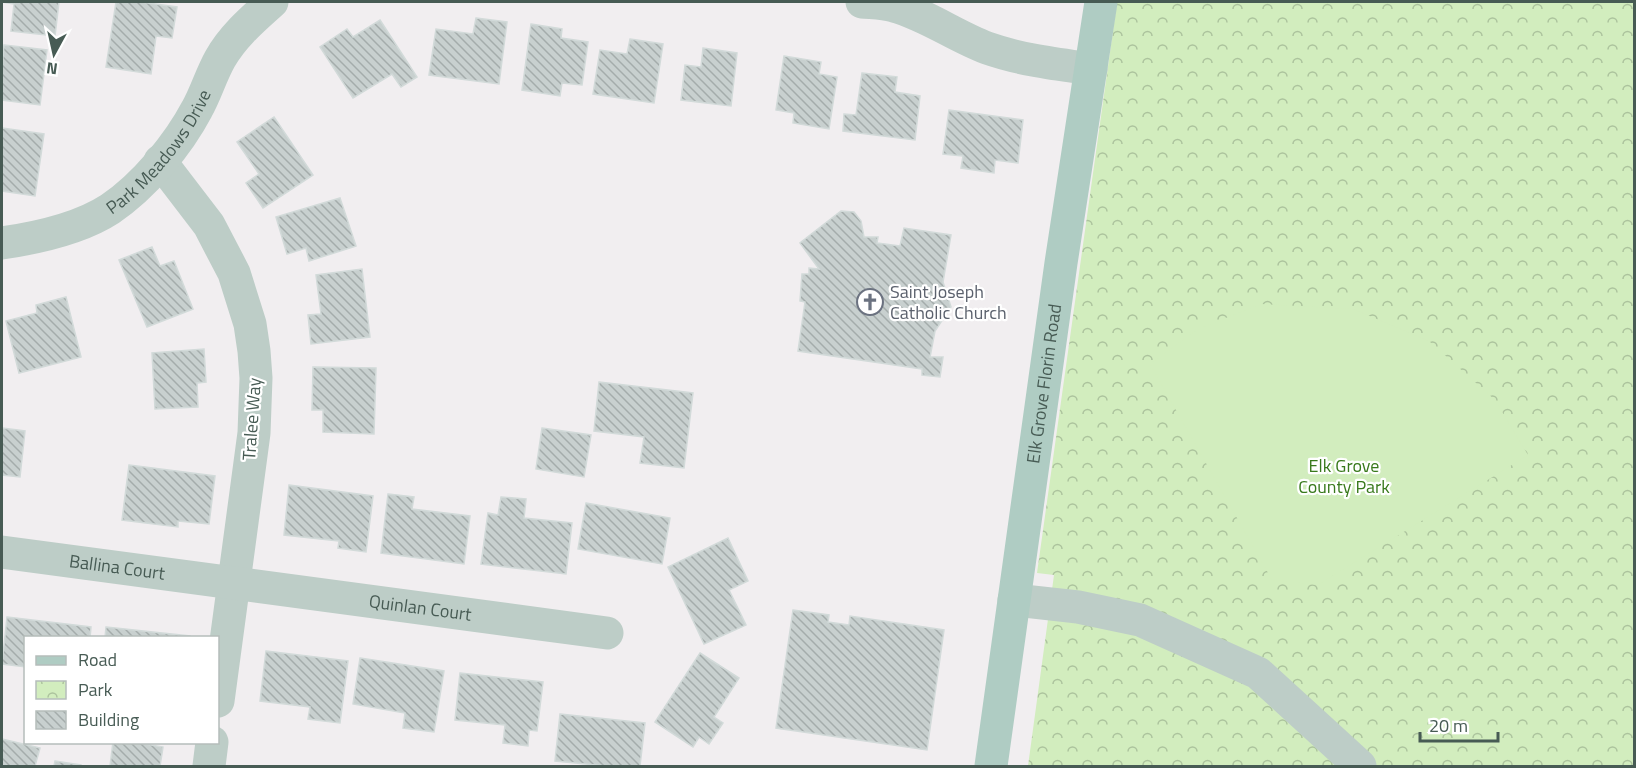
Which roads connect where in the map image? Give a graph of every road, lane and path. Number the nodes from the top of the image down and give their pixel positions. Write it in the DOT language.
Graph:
graph roads {
  1 [pos="272,2"];
  2 [pos="1101,2"];
  3 [pos="883,3"];
  4 [pos="1091,69"];
  5 [pos="160,161"];
  6 [pos="2,243"];
  7 [pos="2,552"];
  8 [pos="233,582"];
  9 [pos="1014,600"];
  10 [pos="607,633"];
  11 [pos="219,693"];
  12 [pos="212,744"];
  13 [pos="209,766"];
  14 [pos="991,766"];
  15 [pos="1360,766"];
  1 -- 5 [label="street, Park Meadows Drive"];
  2 -- 4 [label="main road, Elk Grove Florin Road"];
  3 -- 4 [label="street"];
  4 -- 9 [label="main road, Elk Grove Florin Road"];
  5 -- 6 [label="street, Park Meadows Drive"];
  5 -- 8 [label="street, Tralee Way"];
  7 -- 8 [label="street, Ballina Court"];
  8 -- 10 [label="street, Quinlan Court"];
  8 -- 11 [label="street, Tralee Way"];
  9 -- 14 [label="main road, Elk Grove Florin Road"];
  9 -- 15 [label="street"];
  12 -- 13 [label="street"];
}
